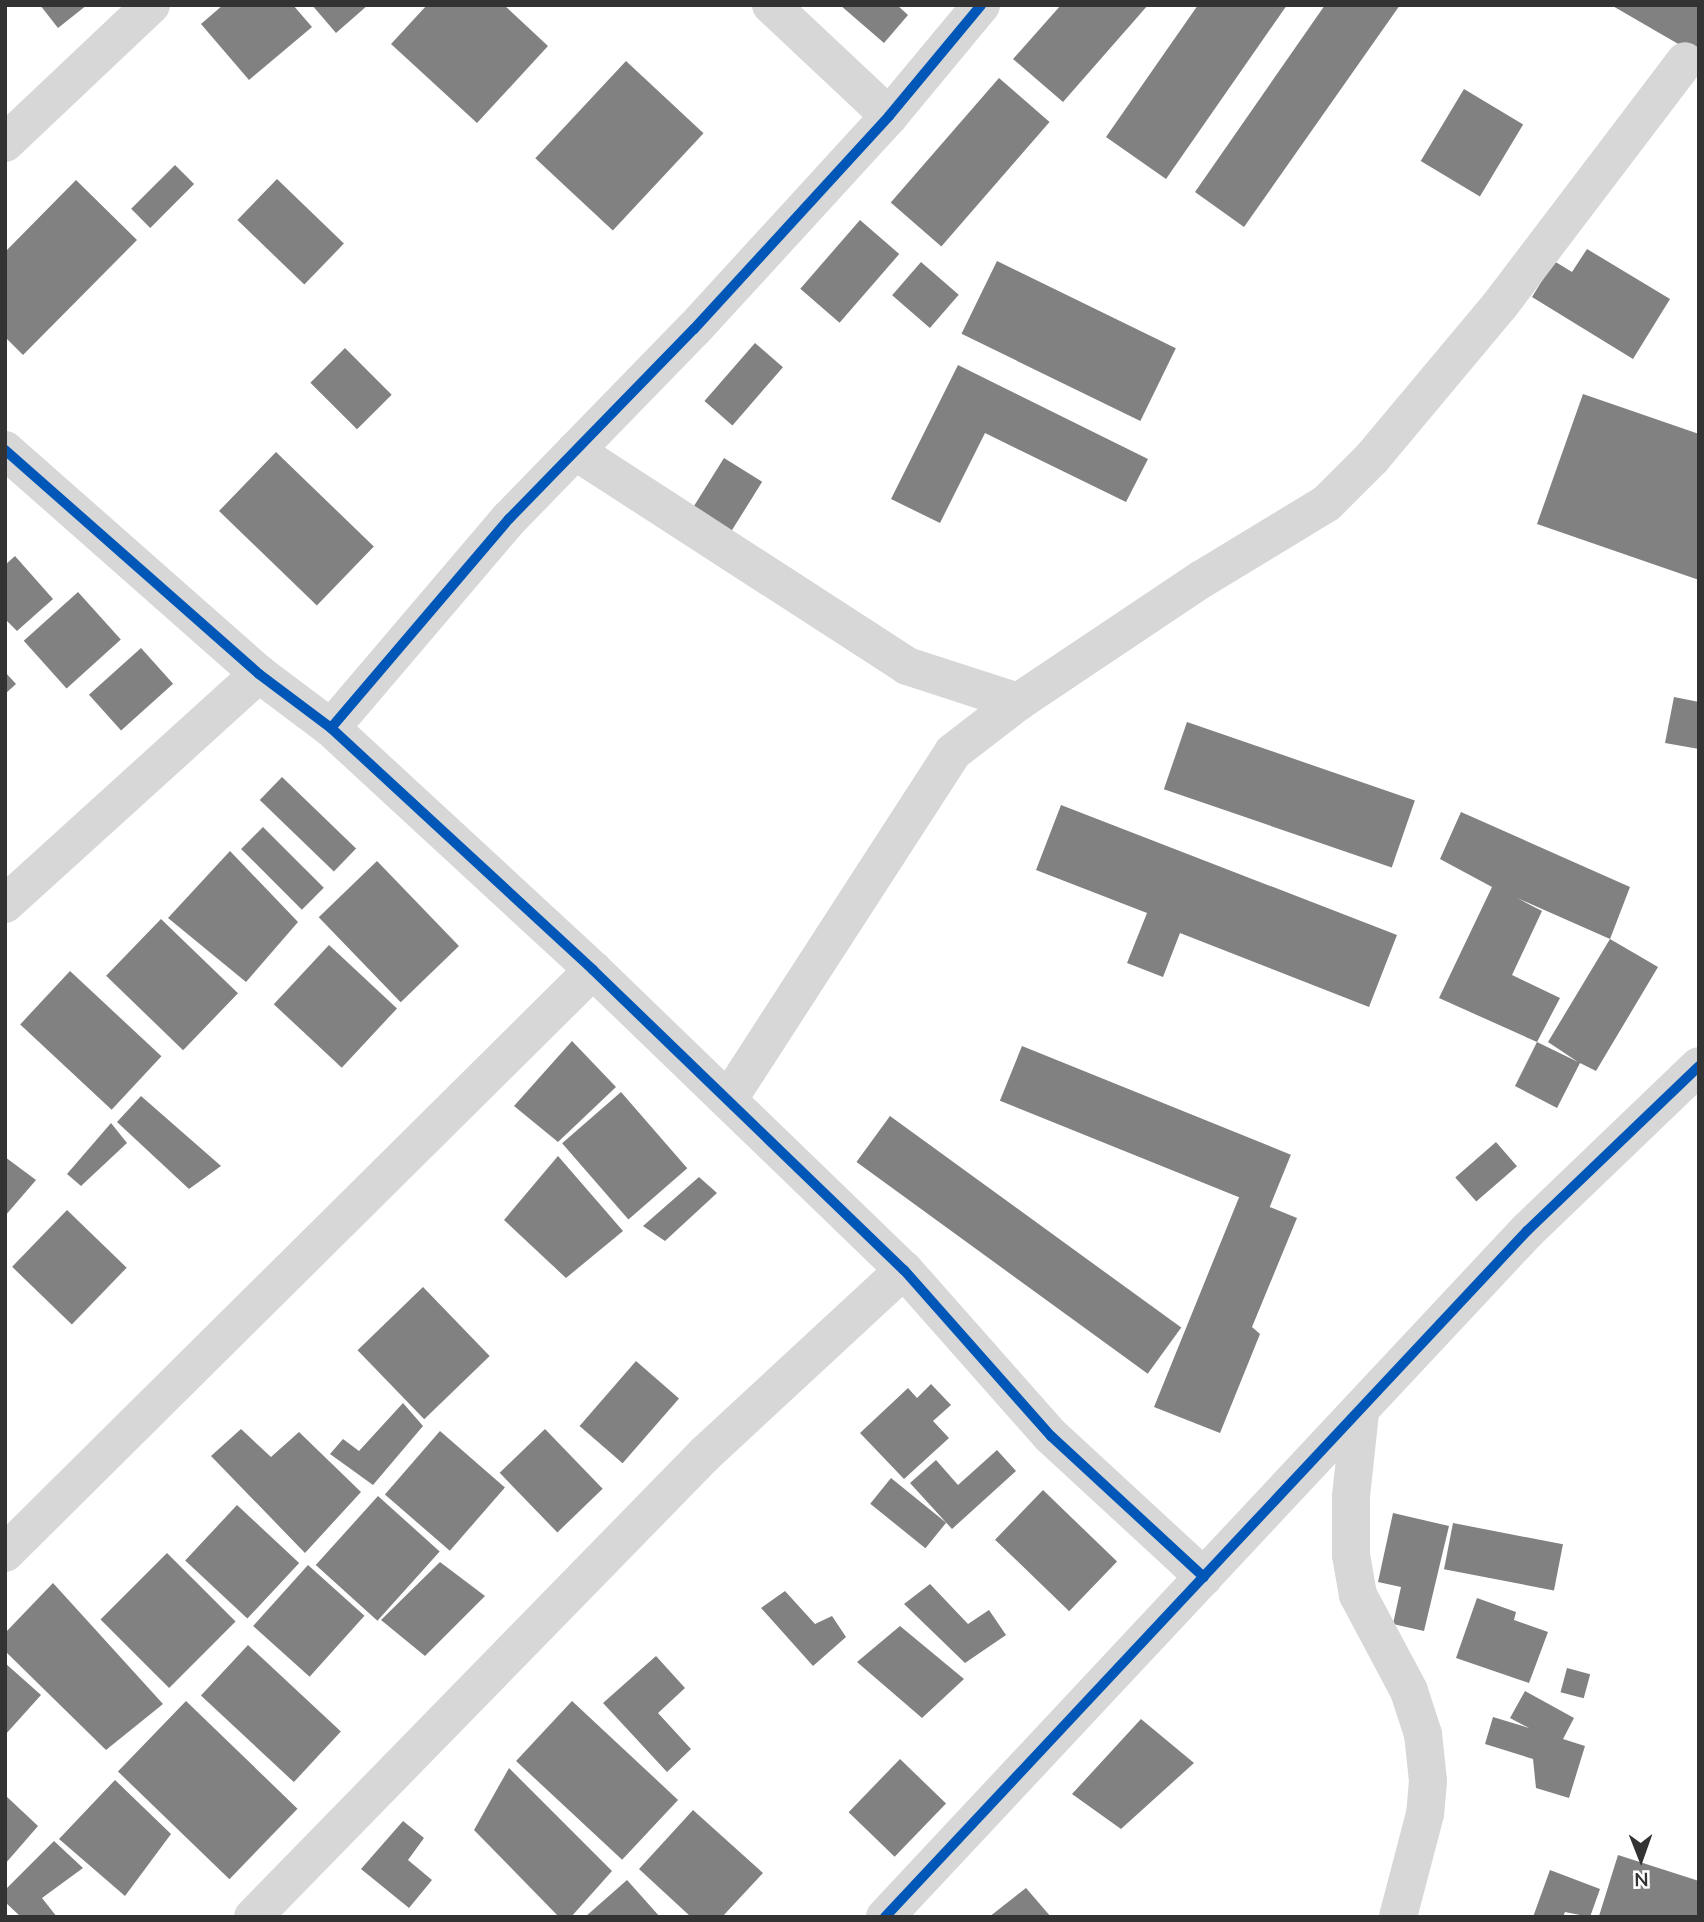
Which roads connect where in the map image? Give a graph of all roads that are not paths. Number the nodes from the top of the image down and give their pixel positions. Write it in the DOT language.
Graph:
graph roads {
  1 [pos="151,5"];
  2 [pos="771,5"];
  3 [pos="981,5"];
  4 [pos="1685,61"];
  5 [pos="889,116"];
  6 [pos="5,143"];
  7 [pos="5,450"];
  8 [pos="575,451"];
  9 [pos="259,674"];
  10 [pos="1018,702"];
  11 [pos="331,728"];
  12 [pos="5,904"];
  13 [pos="593,970"];
  14 [pos="1699,1066"];
  15 [pos="728,1100"];
  16 [pos="904,1270"];
  17 [pos="1360,1413"];
  18 [pos="5,1553"];
  19 [pos="1204,1577"];
  20 [pos="253,1917"];
  21 [pos="885,1917"];
  22 [pos="1398,1917"];
  1 -- 6 [label="street"];
  2 -- 5 [label="street"];
  3 -- 5 [label="street"];
  4 -- 10 [label="street"];
  5 -- 8 [label="street"];
  7 -- 9 [label="street"];
  8 -- 10 [label="street"];
  8 -- 11 [label="street"];
  9 -- 11 [label="street"];
  9 -- 12 [label="street"];
  10 -- 15 [label="street"];
  11 -- 13 [label="street"];
  13 -- 15 [label="street"];
  13 -- 18 [label="street"];
  14 -- 17 [label="street"];
  15 -- 16 [label="street"];
  16 -- 19 [label="street"];
  16 -- 20 [label="street"];
  17 -- 19 [label="street"];
  17 -- 22 [label="street"];
  19 -- 21 [label="street"];
}
